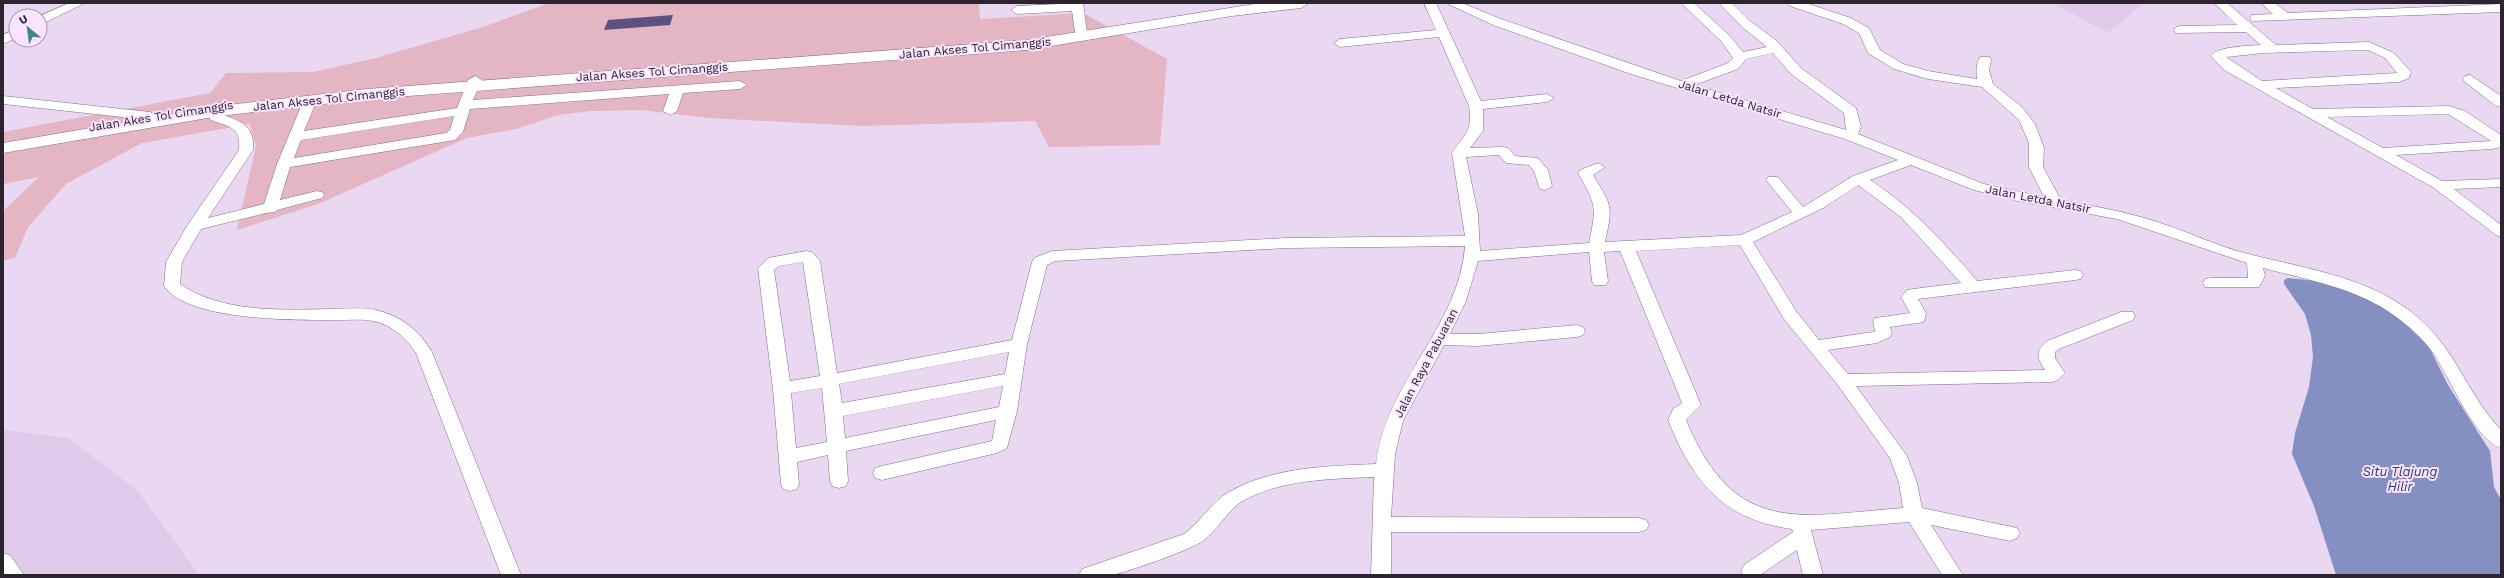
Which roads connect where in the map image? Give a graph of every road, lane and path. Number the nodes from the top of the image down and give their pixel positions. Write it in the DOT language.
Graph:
graph roads {
  1 [pos="79,3"];
  2 [pos="1250,3"];
  3 [pos="1301,3"];
  4 [pos="1430,3"];
  5 [pos="1452,3"];
  6 [pos="1687,3"];
  7 [pos="1725,3"];
  8 [pos="1794,3"];
  9 [pos="2220,3"];
  10 [pos="2267,3"];
  11 [pos="1077,5"];
  12 [pos="2477,6"];
  13 [pos="2501,8"];
  14 [pos="1017,10"];
  15 [pos="2441,10"];
  16 [pos="2284,16"];
  17 [pos="48,17"];
  18 [pos="2501,18"];
  19 [pos="2253,23"];
  20 [pos="2180,30"];
  21 [pos="1081,32"];
  22 [pos="1442,33"];
  23 [pos="1340,43"];
  24 [pos="1775,49"];
  25 [pos="2273,50"];
  26 [pos="1740,56"];
  27 [pos="1985,60"];
  28 [pos="2470,79"];
  29 [pos="473,82"];
  30 [pos="1986,84"];
  31 [pos="740,85"];
  32 [pos="1683,85"];
  33 [pos="2260,85"];
  34 [pos="678,89"];
  35 [pos="1547,98"];
  36 [pos="3,100"];
  37 [pos="310,100"];
  38 [pos="2501,103"];
  39 [pos="1476,106"];
  40 [pos="220,108"];
  41 [pos="462,108"];
  42 [pos="670,111"];
  43 [pos="2313,113"];
  44 [pos="148,119"];
  45 [pos="1850,136"];
  46 [pos="295,137"];
  47 [pos="3,142"];
  48 [pos="3,148"];
  49 [pos="2383,152"];
  50 [pos="1459,153"];
  51 [pos="1909,161"];
  52 [pos="284,164"];
  53 [pos="1598,167"];
  54 [pos="1858,179"];
  55 [pos="1773,180"];
  56 [pos="2501,183"];
  57 [pos="2439,185"];
  58 [pos="1545,186"];
  59 [pos="317,196"];
  60 [pos="2055,203"];
  61 [pos="270,209"];
  62 [pos="1801,214"];
  63 [pos="195,226"];
  64 [pos="2498,226"];
  65 [pos="1744,240"];
  66 [pos="1472,241"];
  67 [pos="1626,246"];
  68 [pos="1596,247"];
  69 [pos="1471,257"];
  70 [pos="2254,261"];
  71 [pos="2075,275"];
  72 [pos="1600,281"];
  73 [pos="2211,283"];
  74 [pos="1973,287"];
  75 [pos="2127,316"];
  76 [pos="1576,331"];
  77 [pos="1440,339"];
  78 [pos="1019,344"];
  79 [pos="1814,346"];
  80 [pos="1014,378"];
  81 [pos="829,379"];
  82 [pos="1843,380"];
  83 [pos="782,389"];
  84 [pos="1008,411"];
  85 [pos="834,412"];
  86 [pos="2501,441"];
  87 [pos="837,446"];
  88 [pos="787,457"];
  89 [pos="1386,470"];
  90 [pos="882,473"];
  91 [pos="839,481"];
  92 [pos="790,484"];
  93 [pos="1914,514"];
  94 [pos="1382,524"];
  95 [pos="1639,525"];
  96 [pos="1802,529"];
  97 [pos="2010,533"];
  98 [pos="3,561"];
  99 [pos="1751,571"];
  100 [pos="14,575"];
  101 [pos="511,575"];
  102 [pos="1089,575"];
  103 [pos="1381,575"];
  104 [pos="1813,575"];
  105 [pos="1953,575"];
  1 -- 17 [label="street"];
  2 -- 21 [label="main road, Jalan Akes Tol Cimanggis"];
  3 -- 29 [label="main road, Jalan Akses Tol Cimanggis"];
  4 -- 22 [label="street"];
  5 -- 32 [label="street, Jalan Letda Natsir"];
  6 -- 26 [label="street"];
  7 -- 24 [label="street"];
  8 -- 30 [label="street"];
  9 -- 19 [label="street"];
  10 -- 16 [label="street"];
  11 -- 14 [label="street"];
  11 -- 21 [label="street"];
  12 -- 13 [label="street"];
  12 -- 15 [label="street"];
  15 -- 16 [label="street"];
  15 -- 18 [label="street"];
  16 -- 19 [label="street"];
  19 -- 20 [label="street"];
  19 -- 25 [label="street"];
  21 -- 29 [label="main road, Jalan Akes Tol Cimanggis"];
  22 -- 23 [label="street"];
  22 -- 39 [label="street"];
  24 -- 26 [label="street"];
  24 -- 45 [label="street"];
  25 -- 33 [label="street"];
  25 -- 33 [label="street"];
  26 -- 32 [label="street"];
  27 -- 30 [label="street"];
  28 -- 38 [label="street"];
  29 -- 37 [label="main road, Jalan Akses Tol Cimanggis"];
  29 -- 40 [label="main road, Jalan Akes Tol Cimanggis"];
  29 -- 41 [label="street"];
  30 -- 60 [label="street"];
  31 -- 34 [label="street"];
  32 -- 45 [label="street, Jalan Letda Natsir"];
  33 -- 43 [label="street"];
  34 -- 41 [label="street"];
  34 -- 42 [label="street"];
  35 -- 39 [label="street"];
  36 -- 44 [label="street"];
  37 -- 40 [label="main road, Jalan Akses Tol Cimanggis"];
  37 -- 46 [label="street"];
  39 -- 50 [label="street"];
  40 -- 44 [label="main road, Jalan Akses Tol Cimanggis"];
  40 -- 63 [label="street"];
  41 -- 46 [label="street"];
  41 -- 52 [label="street"];
  43 -- 49 [label="street"];
  43 -- 49 [label="street"];
  44 -- 47 [label="main road, Jalan Akes Tol Cimanggis"];
  44 -- 48 [label="main road, Jalan Akses Tol Cimanggis"];
  45 -- 51 [label="street, Jalan Letda Natsir"];
  46 -- 52 [label="street"];
  49 -- 57 [label="street"];
  50 -- 58 [label="street"];
  50 -- 66 [label="street, Jalan Raya Pabuaran"];
  51 -- 54 [label="street"];
  51 -- 60 [label="street, Jalan Letda Natsir"];
  52 -- 61 [label="street"];
  53 -- 68 [label="street"];
  54 -- 62 [label="street"];
  54 -- 74 [label="street"];
  55 -- 62 [label="street"];
  56 -- 57 [label="street"];
  57 -- 64 [label="street"];
  59 -- 61 [label="street"];
  60 -- 70 [label="street, Jalan Letda Natsir"];
  61 -- 63 [label="street"];
  62 -- 65 [label="street"];
  63 -- 101 [label="street"];
  65 -- 67 [label="street"];
  65 -- 79 [label="street"];
  66 -- 69 [label="street, Jalan Raya Pabuaran"];
  66 -- 78 [label="street"];
  67 -- 68 [label="street"];
  67 -- 96 [label="street"];
  68 -- 69 [label="street"];
  68 -- 72 [label="street"];
  69 -- 77 [label="street, Jalan Raya Pabuaran"];
  70 -- 73 [label="street"];
  70 -- 86 [label="street, Jalan Letda Natsir"];
  71 -- 74 [label="street"];
  74 -- 79 [label="street"];
  75 -- 82 [label="street"];
  76 -- 77 [label="street"];
  77 -- 89 [label="street, Jalan Raya Pabuaran"];
  78 -- 80 [label="street"];
  78 -- 81 [label="street"];
  79 -- 82 [label="street"];
  80 -- 84 [label="street"];
  80 -- 85 [label="street"];
  81 -- 83 [label="street"];
  81 -- 83 [label="street"];
  81 -- 85 [label="street"];
  82 -- 93 [label="street"];
  83 -- 88 [label="street"];
  84 -- 87 [label="street"];
  84 -- 90 [label="street"];
  85 -- 87 [label="street"];
  87 -- 88 [label="street"];
  87 -- 91 [label="street"];
  88 -- 92 [label="street"];
  89 -- 94 [label="street, Jalan Raya Pabuaran"];
  89 -- 102 [label="street"];
  93 -- 96 [label="street"];
  93 -- 97 [label="street"];
  93 -- 105 [label="street"];
  94 -- 95 [label="street"];
  94 -- 103 [label="street, Jalan Raya Pabuaran"];
  96 -- 99 [label="street"];
  96 -- 104 [label="street"];
  98 -- 100 [label="street"];
}
